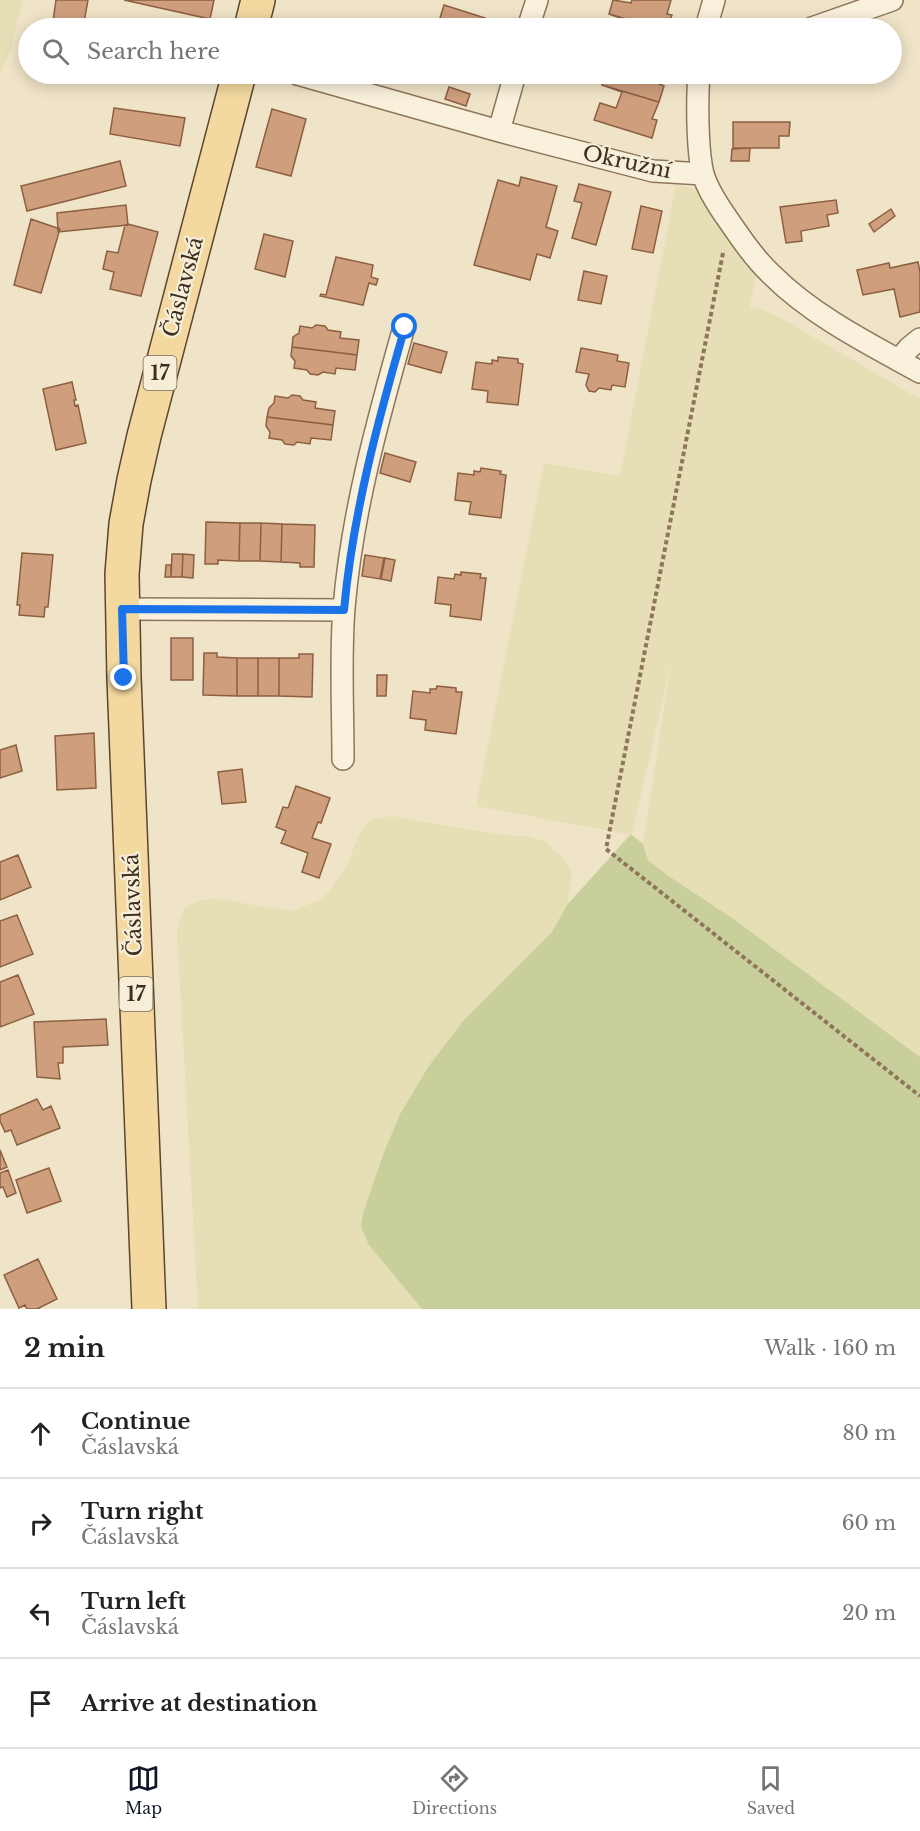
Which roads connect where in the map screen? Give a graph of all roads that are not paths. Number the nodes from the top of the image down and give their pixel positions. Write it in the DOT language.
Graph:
graph roads {
  1 [pos="258,0"];
  2 [pos="537,0"];
  3 [pos="714,0"];
  4 [pos="892,0"];
  5 [pos="254,18"];
  6 [pos="531,18"];
  7 [pos="709,18"];
  8 [pos="841,18"];
  9 [pos="236,84"];
  10 [pos="332,84"];
  11 [pos="512,84"];
  12 [pos="699,84"];
  13 [pos="499,131"];
  14 [pos="703,174"];
  15 [pos="405,327"];
  16 [pos="920,339"];
  17 [pos="899,360"];
  18 [pos="920,372"];
  19 [pos="122,609"];
  20 [pos="344,610"];
  21 [pos="343,759"];
  22 [pos="149,1309"];
  1 -- 5 [label="main road"];
  2 -- 6 [label="street"];
  3 -- 7 [label="street"];
  4 -- 8 [label="street"];
  9 -- 19 [label="main road, Čáslavská / 17"];
  10 -- 13 [label="street, Okružní"];
  11 -- 13 [label="street"];
  12 -- 14 [label="street"];
  13 -- 14 [label="street, Okružní"];
  14 -- 17 [label="street"];
  15 -- 20 [label="street"];
  16 -- 17 [label="street"];
  17 -- 18 [label="street"];
  19 -- 20 [label="street"];
  19 -- 22 [label="main road, Čáslavská / 17"];
  20 -- 21 [label="street"];
}
